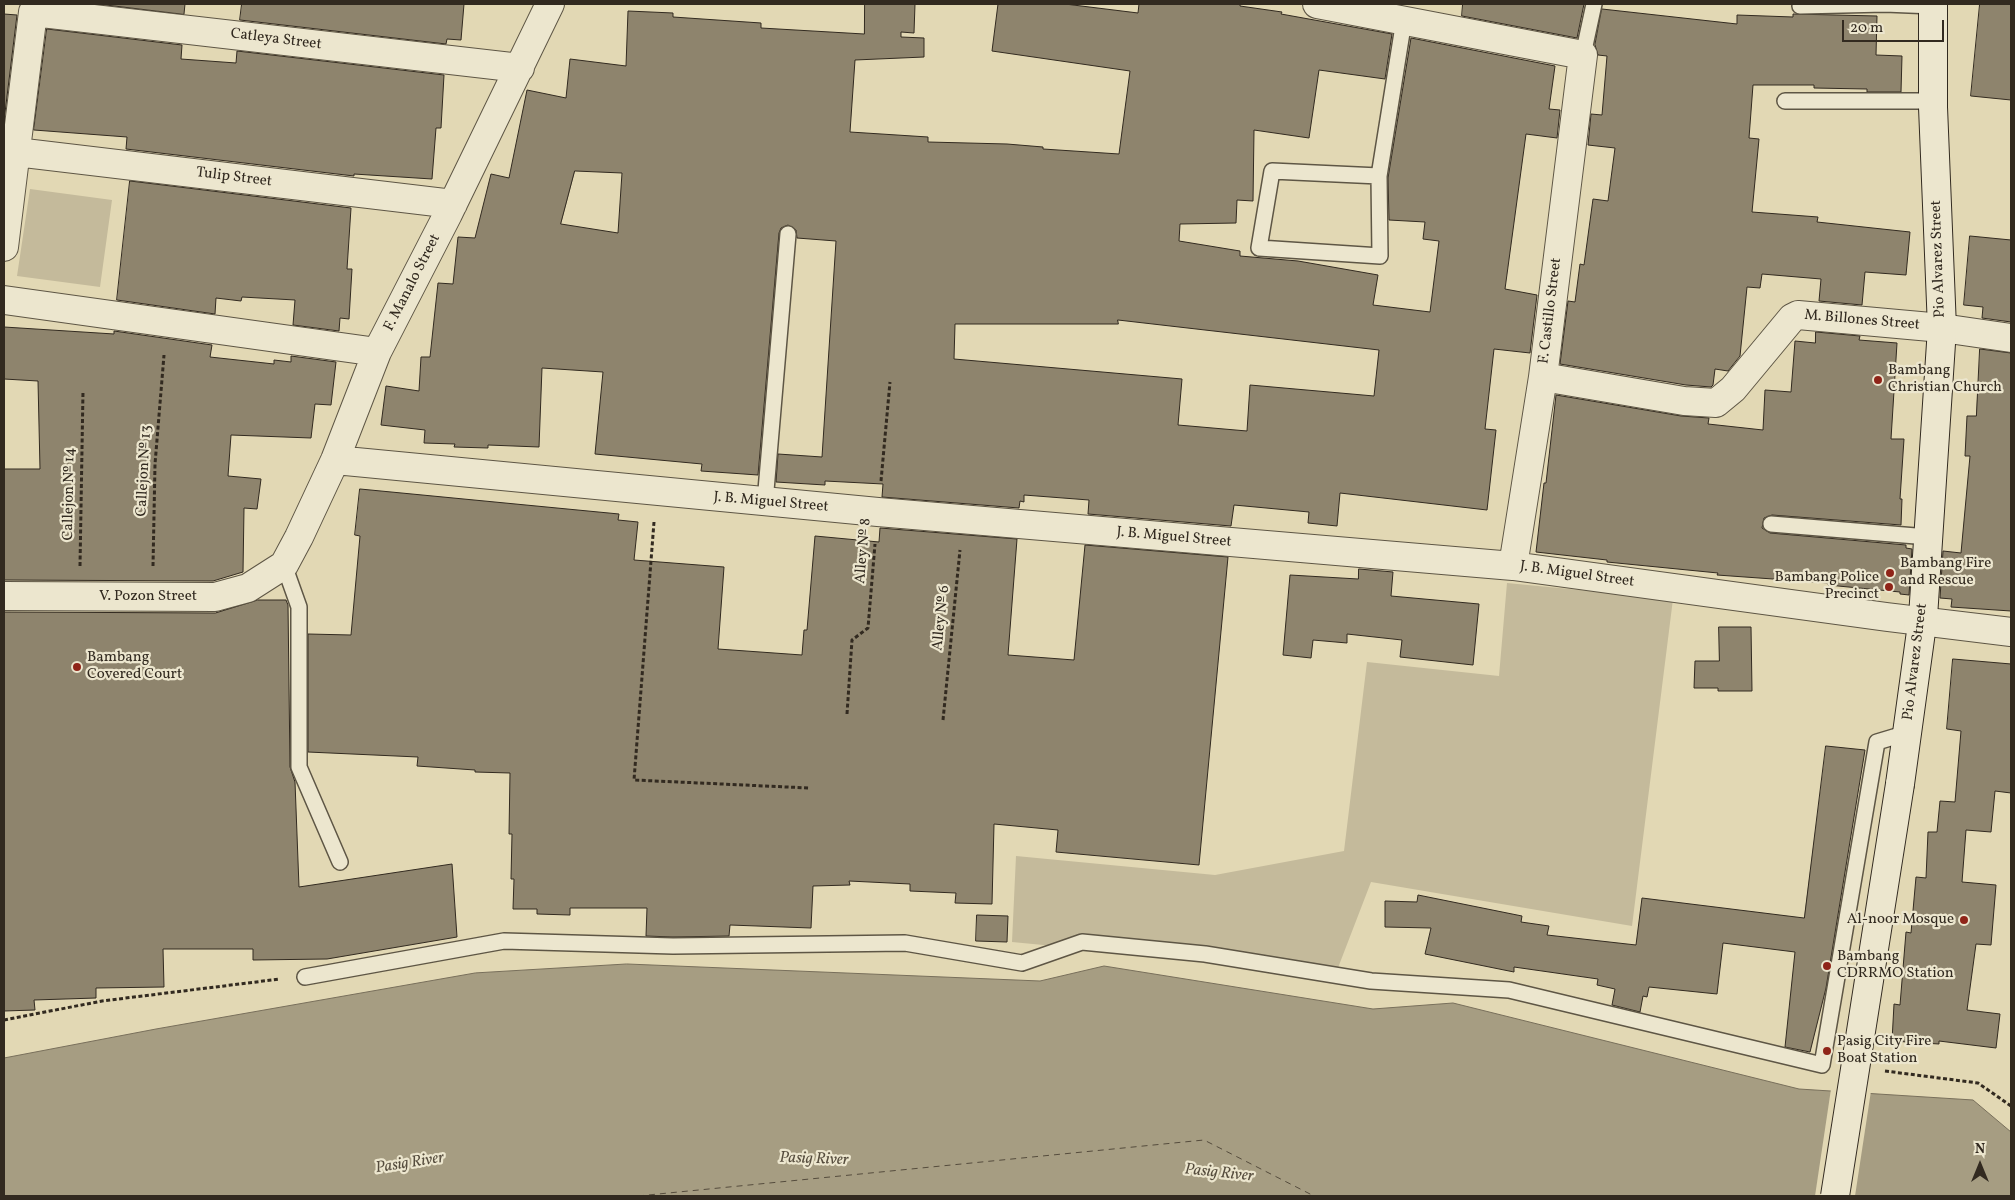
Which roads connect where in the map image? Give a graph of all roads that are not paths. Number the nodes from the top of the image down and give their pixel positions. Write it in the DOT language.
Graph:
graph roads {
  1 [pos="550,4"];
  2 [pos="1317,4"];
  3 [pos="1594,4"];
  4 [pos="1933,5"];
  5 [pos="1800,6"];
  6 [pos="1404,20"];
  7 [pos="1583,55"];
  8 [pos="520,68"];
  9 [pos="1785,101"];
  10 [pos="1933,101"];
  11 [pos="12,104"];
  12 [pos="16,152"];
  13 [pos="1379,176"];
  14 [pos="453,204"];
  15 [pos="788,234"];
  16 [pos="4,247"];
  17 [pos="4,300"];
  18 [pos="1942,328"];
  19 [pos="2011,338"];
  20 [pos="377,352"];
  21 [pos="1543,376"];
  22 [pos="335,460"];
  23 [pos="765,502"];
  24 [pos="1771,524"];
  25 [pos="1928,537"];
  26 [pos="284,565"];
  27 [pos="1513,566"];
  28 [pos="4,596"];
  29 [pos="1922,622"];
  30 [pos="2011,632"];
  31 [pos="1907,733"];
  32 [pos="340,862"];
  33 [pos="306,977"];
  34 [pos="1835,1196"];
  1 -- 8 [label="street, F. Manalo Street"];
  2 -- 6 [label="street"];
  3 -- 7 [label="lane, F. Castillo Street"];
  4 -- 5 [label="lane"];
  4 -- 10 [label="street, Pio Alvarez Street"];
  6 -- 7 [label="street"];
  6 -- 13 [label="lane"];
  7 -- 21 [label="street, F. Castillo Street"];
  8 -- 11 [label="street, Catleya Street"];
  8 -- 14 [label="street, F. Manalo Street"];
  9 -- 10 [label="lane"];
  10 -- 18 [label="street, Pio Alvarez Street"];
  11 -- 12 [label="street"];
  12 -- 14 [label="street, Tulip Street"];
  12 -- 16 [label="street"];
  13 -- 13 [label="lane"];
  14 -- 20 [label="street, F. Manalo Street"];
  15 -- 23 [label="lane"];
  17 -- 20 [label="street"];
  18 -- 19 [label="street, M. Billones Street"];
  18 -- 21 [label="street, M. Billones Street"];
  18 -- 25 [label="street, Pio Alvarez Street"];
  20 -- 22 [label="street, F. Manalo Street"];
  21 -- 27 [label="street, F. Castillo Street"];
  22 -- 23 [label="street, J. B. Miguel Street"];
  22 -- 26 [label="street, F. Manalo Street"];
  23 -- 27 [label="street, J. B. Miguel Street"];
  24 -- 25 [label="lane"];
  25 -- 29 [label="street, Pio Alvarez Street"];
  26 -- 28 [label="street, V. Pozon Street"];
  26 -- 32 [label="lane"];
  27 -- 29 [label="street, J. B. Miguel Street"];
  29 -- 30 [label="street, J. B. Miguel Street"];
  29 -- 31 [label="street, Pio Alvarez Street"];
  31 -- 33 [label="lane"];
  31 -- 34 [label="street, Pio Alvarez Street, bridge"];
}
